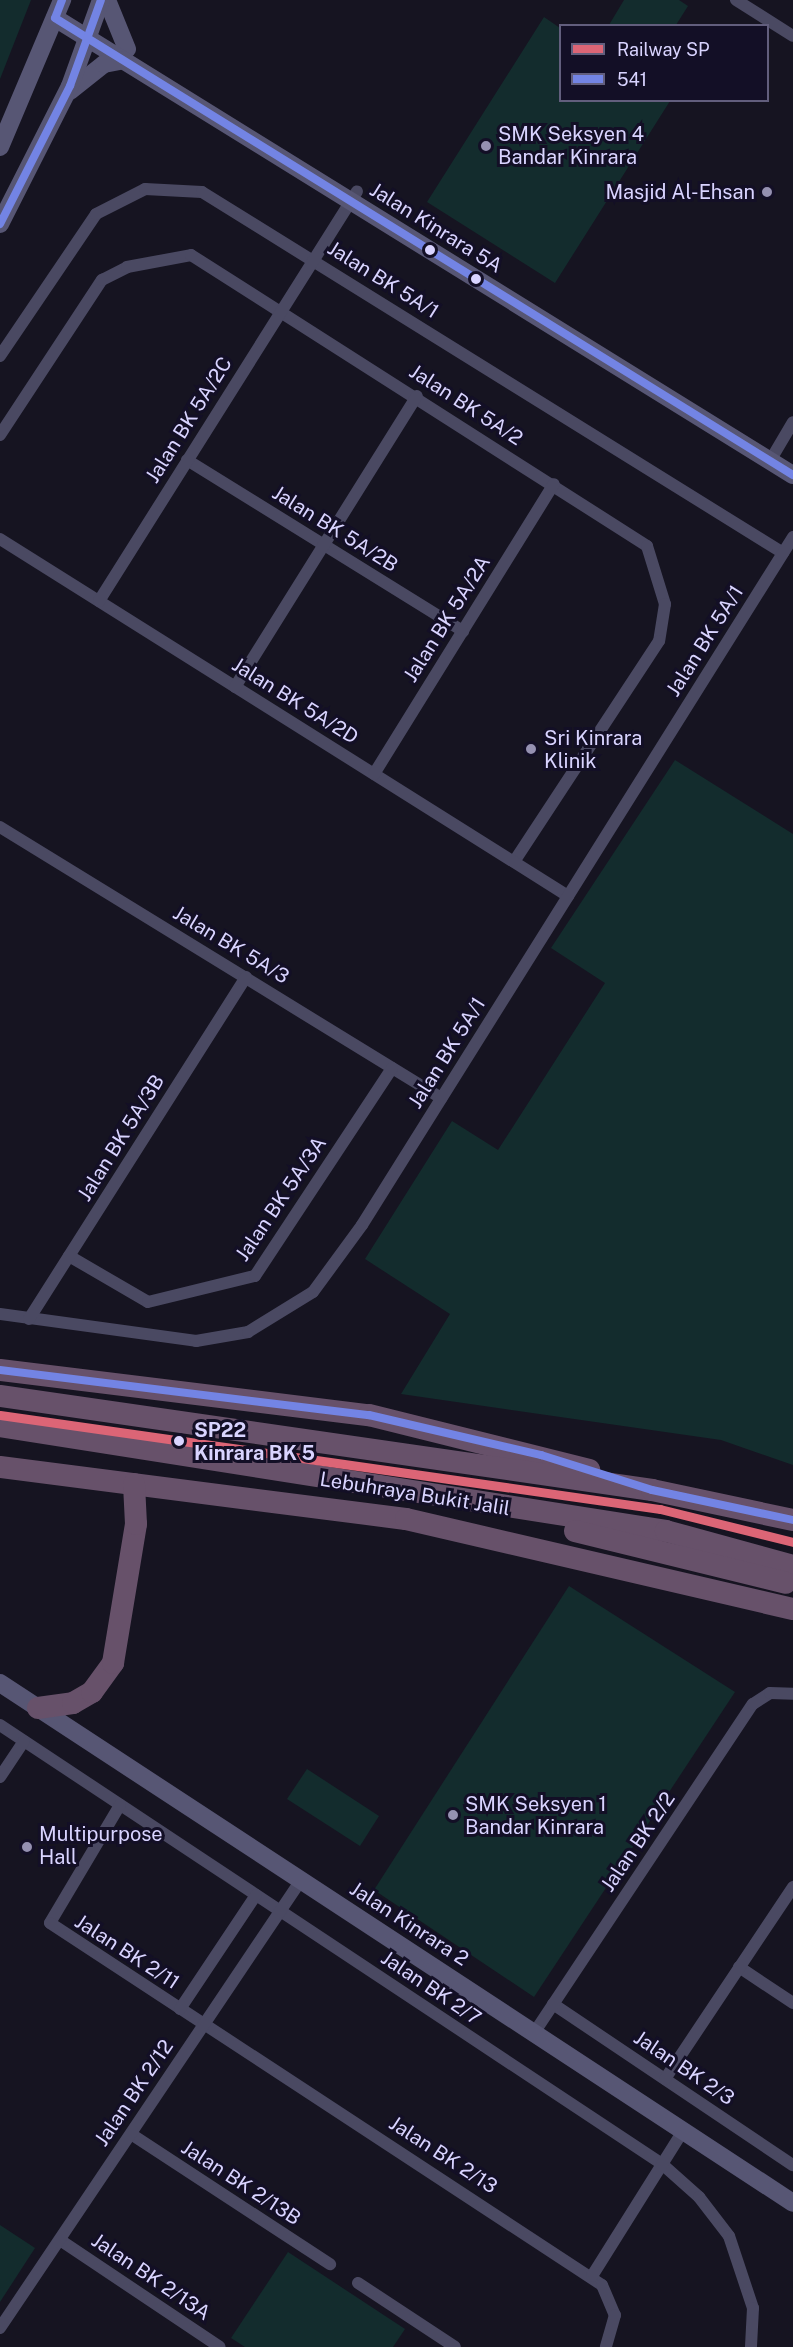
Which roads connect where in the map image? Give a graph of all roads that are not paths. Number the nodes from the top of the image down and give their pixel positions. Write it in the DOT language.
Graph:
graph roads {
  1 [pos="101,0"];
  2 [pos="108,0"];
  3 [pos="736,0"];
  4 [pos="59,8"];
  5 [pos="89,32"];
  6 [pos="793,36"];
  7 [pos="125,54"];
  8 [pos="67,94"];
  9 [pos="0,147"];
  10 [pos="354,197"];
  11 [pos="0,224"];
  12 [pos="314,260"];
  13 [pos="281,309"];
  14 [pos="0,356"];
  15 [pos="417,396"];
  16 [pos="793,423"];
  17 [pos="0,435"];
  18 [pos="773,455"];
  19 [pos="187,460"];
  20 [pos="793,461"];
  21 [pos="793,475"];
  22 [pos="554,484"];
  23 [pos="793,537"];
  24 [pos="0,539"];
  25 [pos="324,545"];
  26 [pos="783,553"];
  27 [pos="99,601"];
  28 [pos="463,631"];
  29 [pos="235,687"];
  30 [pos="374,774"];
  31 [pos="0,827"];
  32 [pos="514,862"];
  33 [pos="568,896"];
  34 [pos="246,977"];
  35 [pos="392,1068"];
  36 [pos="441,1098"];
  37 [pos="69,1256"];
  38 [pos="0,1314"];
  39 [pos="29,1319"];
  40 [pos="0,1370"];
  41 [pos="0,1396"];
  42 [pos="0,1426"];
  43 [pos="0,1467"];
  44 [pos="134,1484"];
  45 [pos="652,1490"];
  46 [pos="793,1520"];
  47 [pos="789,1574"];
  48 [pos="793,1609"];
  49 [pos="0,1683"];
  50 [pos="791,1693"];
  51 [pos="38,1707"];
  52 [pos="0,1725"];
  53 [pos="24,1741"];
  54 [pos="0,1777"];
  55 [pos="120,1805"];
  56 [pos="301,1880"];
  57 [pos="793,1887"];
  58 [pos="256,1895"];
  59 [pos="280,1911"];
  60 [pos="739,1967"];
  61 [pos="793,2003"];
  62 [pos="553,2004"];
  63 [pos="180,2009"];
  64 [pos="204,2025"];
  65 [pos="534,2033"];
  66 [pos="665,2079"];
  67 [pos="683,2131"];
  68 [pos="130,2134"];
  69 [pos="662,2164"];
  70 [pos="793,2164"];
  71 [pos="793,2204"];
  72 [pos="60,2240"];
  73 [pos="330,2264"];
  74 [pos="592,2276"];
  75 [pos="358,2283"];
  76 [pos="0,2328"];
  77 [pos="611,2345"];
  78 [pos="220,2347"];
  79 [pos="455,2347"];
  80 [pos="751,2347"];
  1 -- 5 [label="street"];
  2 -- 7 [label="street"];
  3 -- 6 [label="street"];
  4 -- 5 [label="street, Jalan Kinrara 5A"];
  4 -- 9 [label="street"];
  5 -- 7 [label="street, Jalan Kinrara 5A"];
  5 -- 8 [label="street"];
  7 -- 8 [label="street"];
  7 -- 10 [label="street, Jalan Kinrara 5A"];
  8 -- 11 [label="street"];
  10 -- 12 [label="street, Jalan BK 5A/2C"];
  10 -- 18 [label="street, Jalan Kinrara 5A"];
  12 -- 13 [label="street, Jalan BK 5A/2C"];
  12 -- 14 [label="street, Jalan BK 5A/1"];
  12 -- 26 [label="street, Jalan BK 5A/1"];
  13 -- 15 [label="street, Jalan BK 5A/2"];
  13 -- 17 [label="street, Jalan BK 5A/2"];
  13 -- 19 [label="street, Jalan BK 5A/2C"];
  15 -- 22 [label="street, Jalan BK 5A/2"];
  15 -- 25 [label="street"];
  16 -- 18 [label="street"];
  18 -- 20 [label="street, Jalan Kinrara 5A"];
  18 -- 21 [label="street, Jalan Kinrara 5A"];
  19 -- 25 [label="street, Jalan BK 5A/2B"];
  19 -- 27 [label="street, Jalan BK 5A/2C"];
  22 -- 28 [label="street, Jalan BK 5A/2A"];
  22 -- 32 [label="street, Jalan BK 5A/2"];
  23 -- 26 [label="street, Jalan BK 5A/1"];
  24 -- 27 [label="street, Jalan BK 5A/2D"];
  25 -- 28 [label="street, Jalan BK 5A/2B"];
  25 -- 29 [label="street"];
  26 -- 33 [label="street, Jalan BK 5A/1"];
  27 -- 29 [label="street, Jalan BK 5A/2D"];
  28 -- 30 [label="street, Jalan BK 5A/2A"];
  29 -- 30 [label="street, Jalan BK 5A/2D"];
  30 -- 32 [label="street, Jalan BK 5A/2D"];
  31 -- 34 [label="street, Jalan BK 5A/3"];
  32 -- 33 [label="street, Jalan BK 5A/2D"];
  33 -- 36 [label="street, Jalan BK 5A/1"];
  34 -- 35 [label="street, Jalan BK 5A/3"];
  34 -- 37 [label="street, Jalan BK 5A/3B"];
  35 -- 36 [label="street, Jalan BK 5A/3"];
  35 -- 37 [label="street, Jalan BK 5A/3A"];
  36 -- 39 [label="street, Jalan BK 5A/1"];
  37 -- 39 [label="street, Jalan BK 5A/3B"];
  38 -- 39 [label="street, Jalan BK 5A/1"];
  40 -- 45 [label="highway"];
  41 -- 45 [label="highway, Lebuhraya Bukit Jalil"];
  42 -- 47 [label="highway, Lebuhraya Bukit Jalil"];
  43 -- 44 [label="highway"];
  44 -- 48 [label="highway"];
  44 -- 51 [label="highway"];
  45 -- 46 [label="highway, Lebuhraya Bukit Jalil"];
  49 -- 51 [label="street, Jalan Kinrara 2"];
  50 -- 62 [label="street, Jalan BK 2/2"];
  51 -- 56 [label="street, Jalan Kinrara 2"];
  52 -- 53 [label="street, Jalan BK 2/7"];
  53 -- 54 [label="street"];
  53 -- 55 [label="street, Jalan BK 2/7"];
  55 -- 58 [label="street, Jalan BK 2/7"];
  55 -- 63 [label="street, Jalan BK 2/11"];
  56 -- 59 [label="street, Jalan BK 2/12"];
  56 -- 65 [label="street, Jalan Kinrara 2"];
  57 -- 60 [label="street"];
  58 -- 59 [label="street, Jalan BK 2/7"];
  58 -- 63 [label="street, Jalan BK 2/11"];
  59 -- 64 [label="street, Jalan BK 2/12"];
  59 -- 69 [label="street, Jalan BK 2/7"];
  60 -- 61 [label="street"];
  60 -- 66 [label="street"];
  62 -- 65 [label="street, Jalan BK 2/2"];
  62 -- 66 [label="street, Jalan BK 2/3"];
  63 -- 64 [label="street, Jalan BK 2/11"];
  64 -- 68 [label="street, Jalan BK 2/12"];
  64 -- 74 [label="street, Jalan BK 2/13"];
  65 -- 67 [label="street, Jalan Kinrara 2"];
  66 -- 70 [label="street, Jalan BK 2/3"];
  67 -- 69 [label="street"];
  67 -- 71 [label="street, Jalan Kinrara 2"];
  68 -- 72 [label="street, Jalan BK 2/12"];
  68 -- 73 [label="street, Jalan BK 2/13B"];
  69 -- 74 [label="street"];
  69 -- 80 [label="street, Jalan BK 2/7"];
  72 -- 76 [label="street, Jalan BK 2/12"];
  72 -- 78 [label="street, Jalan BK 2/13A"];
  74 -- 77 [label="street, Jalan BK 2/13"];
  75 -- 79 [label="street"];
}
